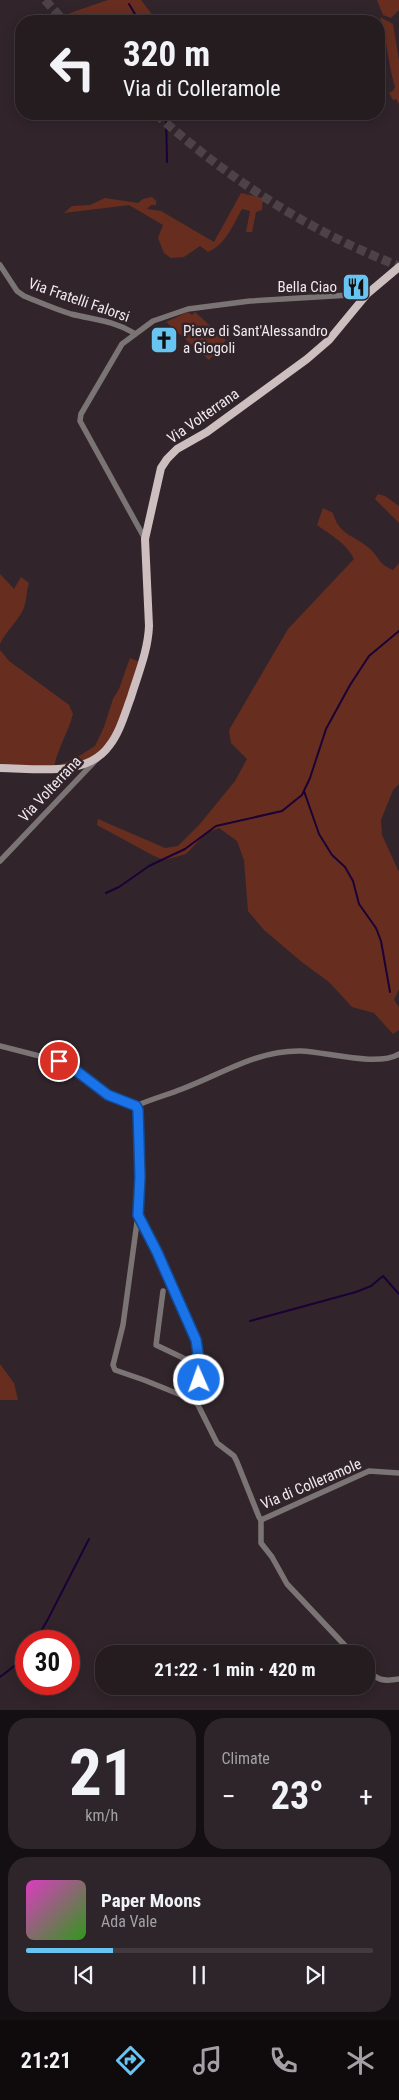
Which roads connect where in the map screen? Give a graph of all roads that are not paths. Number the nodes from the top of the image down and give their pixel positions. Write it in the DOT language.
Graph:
graph roads {
  1 [pos="0,265"];
  2 [pos="399,267"];
  3 [pos="368,294"];
  4 [pos="134,333"];
  5 [pos="145,539"];
  6 [pos="98,758"];
  7 [pos="0,768"];
  8 [pos="0,861"];
  9 [pos="0,1046"];
  10 [pos="399,1054"];
  11 [pos="136,1106"];
  12 [pos="138,1215"];
  13 [pos="162,1291"];
  14 [pos="200,1366"];
  15 [pos="196,1401"];
  16 [pos="399,1473"];
  17 [pos="261,1520"];
  18 [pos="345,1645"];
  19 [pos="375,1678"];
  20 [pos="399,1679"];
  1 -- 4 [label="street, Via Fratelli Falorsi"];
  2 -- 3 [label="main road, Via Volterrana"];
  3 -- 4 [label="street"];
  3 -- 5 [label="main road, Via Volterrana"];
  4 -- 5 [label="street"];
  5 -- 6 [label="main road, Via Volterrana"];
  6 -- 7 [label="main road, Via Volterrana"];
  6 -- 8 [label="street, Via Volterrana"];
  9 -- 11 [label="street"];
  10 -- 11 [label="street"];
  11 -- 12 [label="street"];
  12 -- 14 [label="street"];
  12 -- 15 [label="street"];
  13 -- 14 [label="street"];
  14 -- 15 [label="street"];
  15 -- 17 [label="street, Via di Colleramole"];
  16 -- 17 [label="street, Via di Colleramole"];
  17 -- 18 [label="street"];
  19 -- 20 [label="street"];
}
